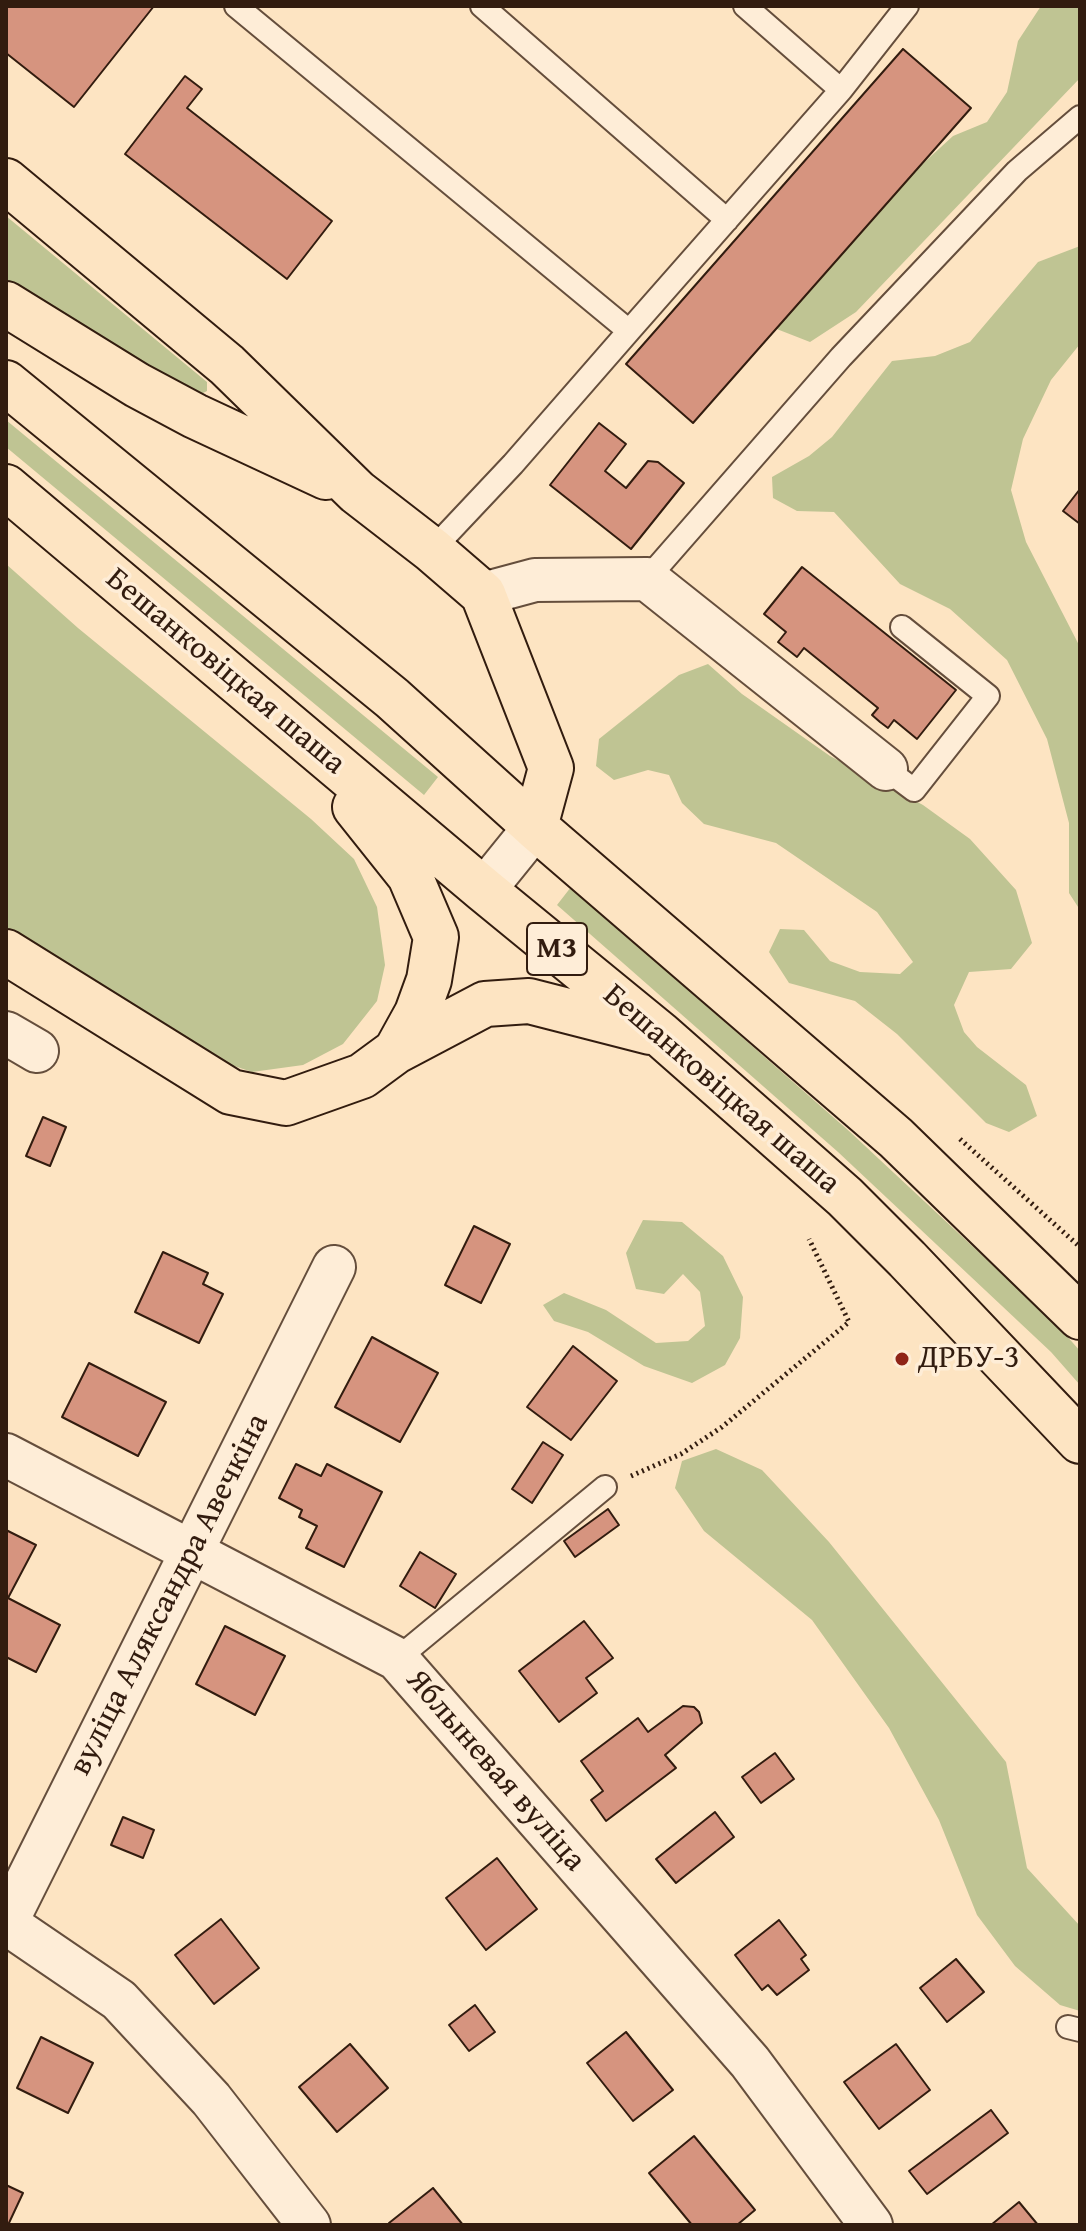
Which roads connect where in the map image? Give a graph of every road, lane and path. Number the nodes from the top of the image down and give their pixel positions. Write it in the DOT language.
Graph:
graph roads {
  1 [pos="236,6"];
  2 [pos="482,6"];
  3 [pos="745,6"];
  4 [pos="907,6"];
  5 [pos="841,90"];
  6 [pos="1080,117"];
  7 [pos="6,181"];
  8 [pos="727,220"];
  9 [pos="6,304"];
  10 [pos="629,331"];
  11 [pos="227,365"];
  12 [pos="6,383"];
  13 [pos="195,416"];
  14 [pos="6,487"];
  15 [pos="357,492"];
  16 [pos="432,550"];
  17 [pos="647,579"];
  18 [pos="483,594"];
  19 [pos="902,627"];
  20 [pos="300,735"];
  21 [pos="886,769"];
  22 [pos="535,827"];
  23 [pos="484,890"];
  24 [pos="6,952"];
  25 [pos="660,1034"];
  26 [pos="396,1051"];
  27 [pos="957,1136"];
  28 [pos="809,1239"];
  29 [pos="1080,1247"];
  30 [pos="334,1267"];
  31 [pos="1080,1317"];
  32 [pos="1080,1441"];
  33 [pos="6,1455"];
  34 [pos="605,1487"];
  35 [pos="193,1550"];
  36 [pos="397,1659"];
  37 [pos="6,1923"];
  38 [pos="309,2225"];
  39 [pos="871,2225"];
  1 -- 10 [label="lane"];
  2 -- 8 [label="lane"];
  3 -- 5 [label="lane"];
  4 -- 5 [label="lane"];
  5 -- 8 [label="lane"];
  6 -- 17 [label="lane"];
  7 -- 11 [label="main road"];
  8 -- 10 [label="lane"];
  9 -- 13 [label="main road"];
  10 -- 16 [label="lane"];
  11 -- 13 [label="main road"];
  11 -- 15 [label="main road"];
  12 -- 22 [label="main road, М3"];
  13 -- 15 [label="main road"];
  14 -- 20 [label="main road, Бешанковіцкая шаша / М3"];
  15 -- 16 [label="main road"];
  16 -- 18 [label="main road"];
  17 -- 18 [label="street"];
  17 -- 21 [label="street"];
  18 -- 22 [label="main road"];
  19 -- 21 [label="lane"];
  20 -- 23 [label="main road, Бешанковіцкая шаша / М3"];
  20 -- 26 [label="main road"];
  22 -- 23 [label="street"];
  22 -- 31 [label="main road, М3"];
  23 -- 25 [label="main road, Бешанковіцкая шаша / М3"];
  24 -- 26 [label="main road"];
  25 -- 26 [label="main road"];
  25 -- 32 [label="main road, Бешанковіцкая шаша / М3"];
  27 -- 29 [label="path"];
  28 -- 34 [label="path"];
  30 -- 35 [label="street, вуліца Аляксандра Авечкіна"];
  33 -- 35 [label="street, Яблыневая вуліца"];
  34 -- 36 [label="lane"];
  35 -- 36 [label="street, Яблыневая вуліца"];
  35 -- 37 [label="street, вуліца Аляксандра Авечкіна"];
  36 -- 39 [label="street, Яблыневая вуліца"];
  37 -- 38 [label="street"];
}
